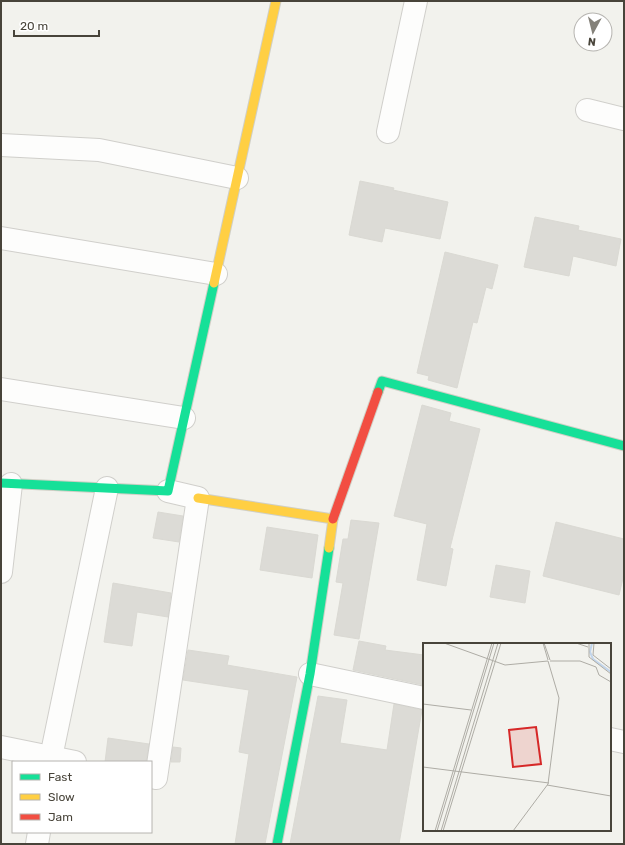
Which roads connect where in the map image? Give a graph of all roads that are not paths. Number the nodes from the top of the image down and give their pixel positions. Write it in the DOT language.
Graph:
graph roads {
  1 [pos="276,1"];
  2 [pos="416,1"];
  3 [pos="587,110"];
  4 [pos="624,119"];
  5 [pos="388,132"];
  6 [pos="1,145"];
  7 [pos="237,178"];
  8 [pos="1,238"];
  9 [pos="216,274"];
  10 [pos="1,389"];
  11 [pos="184,418"];
  12 [pos="624,446"];
  13 [pos="6,483"];
  14 [pos="107,488"];
  15 [pos="168,491"];
  16 [pos="198,498"];
  17 [pos="333,519"];
  18 [pos="1,572"];
  19 [pos="310,674"];
  20 [pos="423,698"];
  21 [pos="611,739"];
  22 [pos="624,742"];
  23 [pos="1,747"];
  24 [pos="51,760"];
  25 [pos="63,761"];
  26 [pos="152,777"];
  27 [pos="39,833"];
  28 [pos="37,844"];
  29 [pos="277,844"];
  1 -- 7 [label="street"];
  2 -- 5 [label="street"];
  3 -- 4 [label="street"];
  6 -- 7 [label="street"];
  7 -- 9 [label="street"];
  8 -- 9 [label="street"];
  9 -- 11 [label="street"];
  10 -- 11 [label="street"];
  11 -- 15 [label="street"];
  12 -- 17 [label="street"];
  13 -- 14 [label="street"];
  13 -- 18 [label="street"];
  14 -- 15 [label="street"];
  14 -- 24 [label="street"];
  15 -- 16 [label="street"];
  16 -- 17 [label="street"];
  16 -- 26 [label="street"];
  17 -- 19 [label="street"];
  19 -- 20 [label="street"];
  19 -- 29 [label="street"];
  21 -- 22 [label="street"];
  23 -- 24 [label="street"];
  24 -- 25 [label="street"];
  27 -- 28 [label="street"];
}
